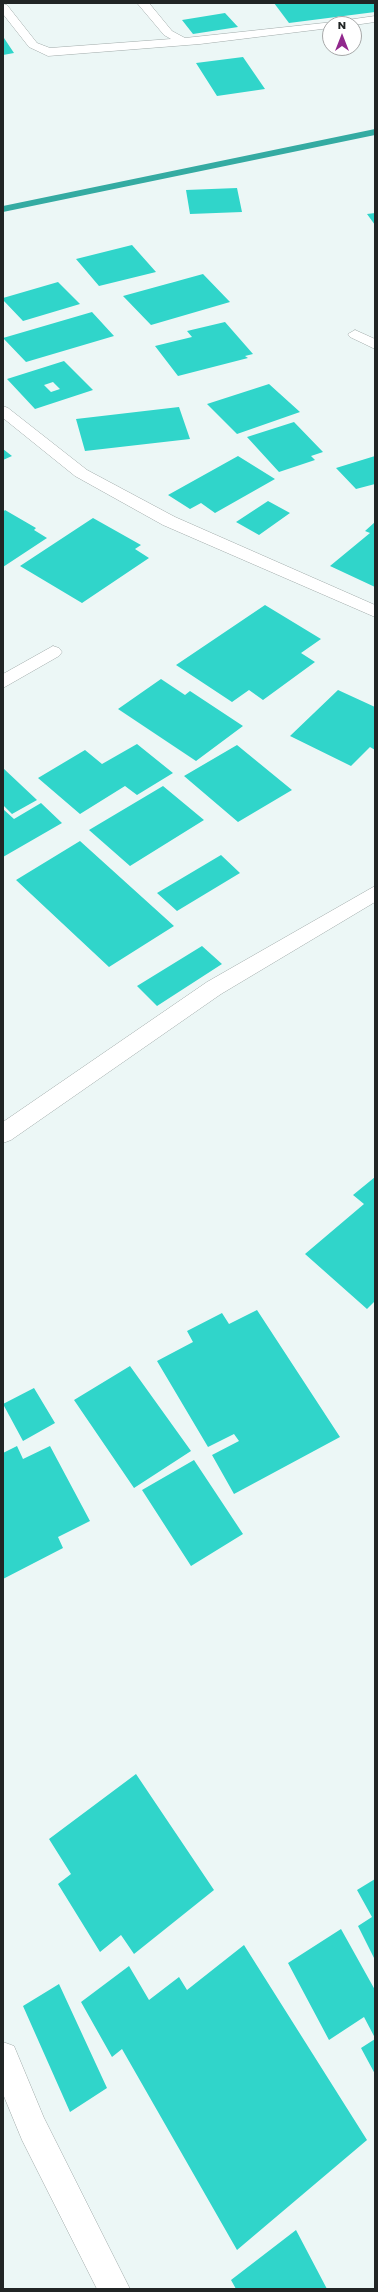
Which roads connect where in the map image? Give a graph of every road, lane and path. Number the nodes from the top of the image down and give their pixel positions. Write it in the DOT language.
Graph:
graph roads {
  1 [pos="143,3"];
  2 [pos="3,7"];
  3 [pos="375,19"];
  4 [pos="362,21"];
  5 [pos="322,26"];
  6 [pos="183,41"];
  7 [pos="355,334"];
  8 [pos="375,345"];
  9 [pos="3,411"];
  10 [pos="375,612"];
  11 [pos="53,652"];
  12 [pos="3,682"];
  13 [pos="375,893"];
  14 [pos="3,1134"];
  15 [pos="3,2057"];
  16 [pos="114,2289"];
  1 -- 6 [label="street"];
  2 -- 6 [label="street"];
  3 -- 4 [label="street"];
  5 -- 6 [label="street"];
  7 -- 8 [label="street"];
  9 -- 10 [label="street"];
  11 -- 12 [label="street"];
  13 -- 14 [label="street"];
  15 -- 16 [label="street"];
}
